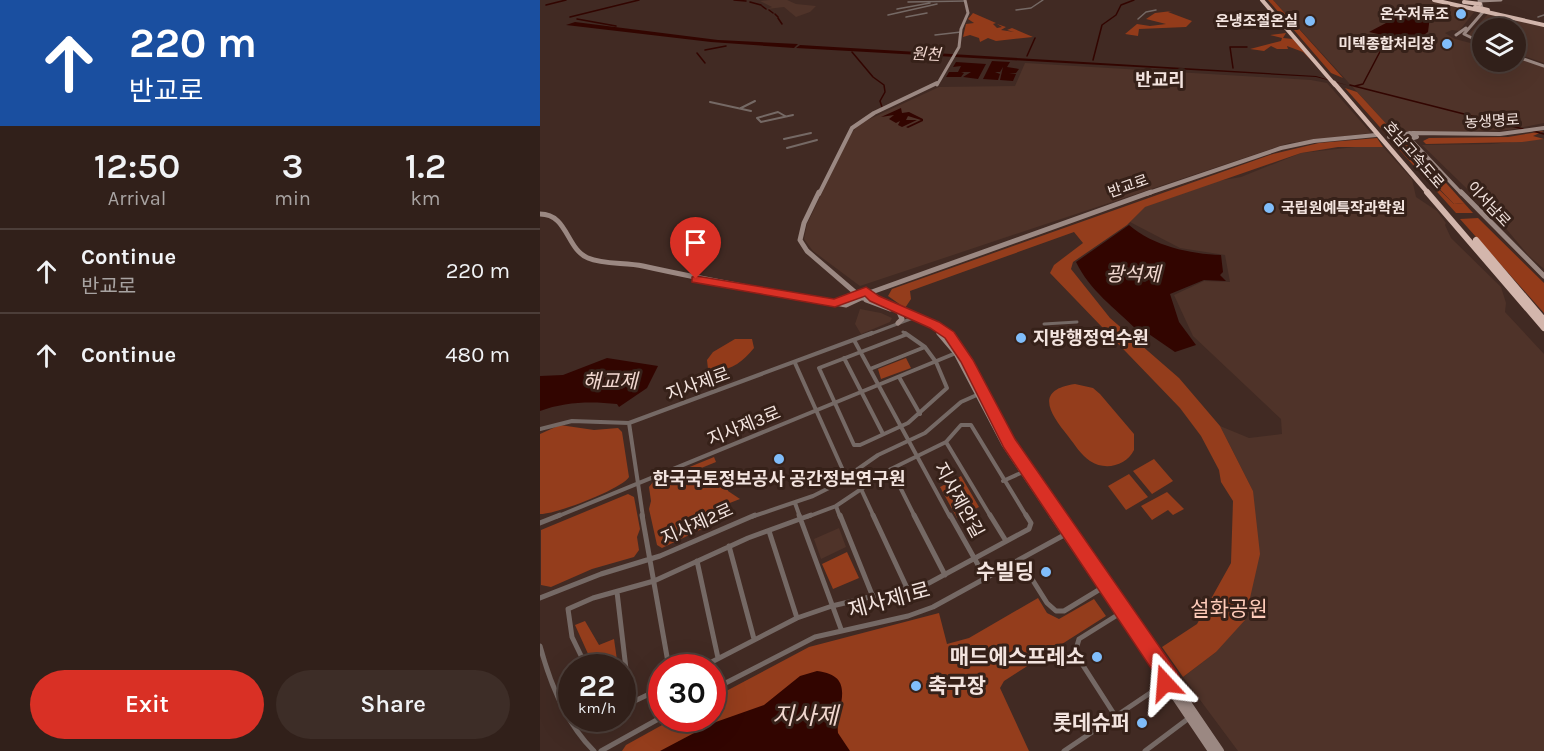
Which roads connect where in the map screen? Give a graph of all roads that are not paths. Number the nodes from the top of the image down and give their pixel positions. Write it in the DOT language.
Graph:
graph roads {
  1 [pos="1043,0"];
  2 [pos="1264,0"];
  3 [pos="1434,0"];
  4 [pos="1442,0"];
  5 [pos="1453,0"];
  6 [pos="1501,0"];
  7 [pos="965,1"];
  8 [pos="1481,1"];
  9 [pos="908,2"];
  10 [pos="935,3"];
  11 [pos="906,7"];
  12 [pos="1475,8"];
  13 [pos="897,9"];
  14 [pos="1016,10"];
  15 [pos="1156,10"];
  16 [pos="911,11"];
  17 [pos="1484,11"];
  18 [pos="927,13"];
  19 [pos="888,15"];
  20 [pos="920,15"];
  21 [pos="906,17"];
  22 [pos="1138,19"];
  23 [pos="1544,21"];
  24 [pos="961,32"];
  25 [pos="944,34"];
  26 [pos="935,35"];
  27 [pos="1464,37"];
  28 [pos="948,39"];
  29 [pos="1472,40"];
  30 [pos="1526,59"];
  31 [pos="1544,65"];
  32 [pos="755,101"];
  33 [pos="710,102"];
  34 [pos="741,108"];
  35 [pos="751,111"];
  36 [pos="793,115"];
  37 [pos="785,116"];
  38 [pos="1542,128"];
  39 [pos="811,133"];
  40 [pos="1440,135"];
  41 [pos="1377,136"];
  42 [pos="1388,136"];
  43 [pos="1408,136"];
  44 [pos="1416,138"];
  45 [pos="784,139"];
  46 [pos="818,140"];
  47 [pos="1419,147"];
  48 [pos="787,148"];
  49 [pos="540,214"];
  50 [pos="1544,276"];
  51 [pos="907,278"];
  52 [pos="886,285"];
  53 [pos="863,294"];
  54 [pos="878,299"];
  55 [pos="1530,303"];
  56 [pos="899,312"];
  57 [pos="1544,316"];
  58 [pos="913,318"];
  59 [pos="1544,320"];
  60 [pos="1077,322"];
  61 [pos="898,323"];
  62 [pos="1044,324"];
  63 [pos="1544,328"];
  64 [pos="854,340"];
  65 [pos="925,348"];
  66 [pos="861,352"];
  67 [pos="957,353"];
  68 [pos="844,358"];
  69 [pos="936,362"];
  70 [pos="795,363"];
  71 [pos="870,369"];
  72 [pos="898,377"];
  73 [pos="879,385"];
  74 [pos="862,392"];
  75 [pos="980,393"];
  76 [pos="835,404"];
  77 [pos="816,411"];
  78 [pos="920,414"];
  79 [pos="629,423"];
  80 [pos="900,426"];
  81 [pos="540,429"];
  82 [pos="882,433"];
  83 [pos="909,441"];
  84 [pos="946,442"];
  85 [pos="917,456"];
  86 [pos="891,469"];
  87 [pos="1023,472"];
  88 [pos="846,477"];
  89 [pos="1003,481"];
  90 [pos="638,484"];
  91 [pos="861,489"];
  92 [pos="795,503"];
  93 [pos="836,506"];
  94 [pos="801,520"];
  95 [pos="540,523"];
  96 [pos="769,531"];
  97 [pos="1067,533"];
  98 [pos="1006,541"];
  99 [pos="729,546"];
  100 [pos="974,559"];
  101 [pos="651,560"];
  102 [pos="1020,560"];
  103 [pos="697,561"];
  104 [pos="945,575"];
  105 [pos="986,579"];
  106 [pos="654,581"];
  107 [pos="1102,588"];
  108 [pos="908,590"];
  109 [pos="617,592"];
  110 [pos="873,597"];
  111 [pos="540,598"];
  112 [pos="832,606"];
  113 [pos="1120,614"];
  114 [pos="796,618"];
  115 [pos="841,629"];
  116 [pos="754,639"];
  117 [pos="540,646"];
  118 [pos="580,654"];
  119 [pos="624,654"];
  120 [pos="667,654"];
  121 [pos="717,654"];
  122 [pos="726,654"];
  123 [pos="1168,681"];
  124 [pos="726,683"];
  125 [pos="558,692"];
  126 [pos="1116,717"];
  127 [pos="1189,718"];
  128 [pos="648,725"];
  129 [pos="578,732"];
  130 [pos="594,751"];
  131 [pos="601,751"];
  132 [pos="1064,751"];
  133 [pos="1145,751"];
  134 [pos="1212,751"];
  135 [pos="1220,751"];
  1 -- 14 [label="street"];
  2 -- 55 [label="highway, 호남고속도로"];
  2 -- 63 [label="highway, 호남고속도로"];
  3 -- 12 [label="highway"];
  4 -- 12 [label="highway"];
  5 -- 8 [label="highway"];
  6 -- 8 [label="street"];
  7 -- 10 [label="street"];
  7 -- 24 [label="street"];
  8 -- 17 [label="street"];
  9 -- 10 [label="street"];
  10 -- 11 [label="street"];
  10 -- 16 [label="street"];
  11 -- 13 [label="street"];
  11 -- 16 [label="street"];
  12 -- 17 [label="highway"];
  12 -- 17 [label="highway, bridge"];
  15 -- 22 [label="street"];
  16 -- 19 [label="street"];
  16 -- 20 [label="street"];
  17 -- 23 [label="highway"];
  17 -- 27 [label="street"];
  17 -- 27 [label="street"];
  18 -- 20 [label="street"];
  20 -- 21 [label="street"];
  24 -- 25 [label="street"];
  24 -- 53 [label="street"];
  25 -- 26 [label="street"];
  25 -- 28 [label="street"];
  27 -- 29 [label="street"];
  30 -- 31 [label="street"];
  32 -- 34 [label="street"];
  33 -- 34 [label="street"];
  34 -- 35 [label="street"];
  36 -- 37 [label="street"];
  37 -- 37 [label="street"];
  38 -- 40 [label="street, 농생명로"];
  39 -- 45 [label="street"];
  40 -- 43 [label="street, 농생명로"];
  40 -- 44 [label="street, 농생명로"];
  41 -- 51 [label="street, 반교로"];
  42 -- 43 [label="street"];
  43 -- 44 [label="street, 농생명로"];
  43 -- 47 [label="street, 이서남로"];
  44 -- 47 [label="street, 이서남로"];
  46 -- 48 [label="street"];
  47 -- 50 [label="street, 이서남로"];
  49 -- 53 [label="street"];
  51 -- 52 [label="street, 반교로"];
  51 -- 53 [label="street, 반교로"];
  52 -- 53 [label="street, 반교로"];
  52 -- 54 [label="street"];
  53 -- 54 [label="street"];
  53 -- 56 [label="street"];
  54 -- 75 [label="street"];
  55 -- 57 [label="highway"];
  55 -- 59 [label="highway, 호남고속도로"];
  56 -- 58 [label="street"];
  56 -- 61 [label="street"];
  58 -- 61 [label="street, 지사제로"];
  58 -- 67 [label="street"];
  60 -- 62 [label="street"];
  61 -- 64 [label="street, 지사제로"];
  64 -- 66 [label="street"];
  64 -- 70 [label="street, 지사제로"];
  65 -- 66 [label="street"];
  65 -- 69 [label="street"];
  65 -- 71 [label="street"];
  66 -- 68 [label="street"];
  66 -- 71 [label="street"];
  67 -- 69 [label="street, 지사제3로"];
  67 -- 75 [label="street"];
  68 -- 74 [label="street"];
  68 -- 76 [label="street"];
  69 -- 72 [label="street, 지사제3로"];
  69 -- 78 [label="street"];
  70 -- 77 [label="street"];
  70 -- 79 [label="street, 지사제로"];
  71 -- 73 [label="street"];
  72 -- 73 [label="street, 지사제3로"];
  72 -- 78 [label="street"];
  73 -- 74 [label="street, 지사제3로"];
  73 -- 80 [label="street"];
  74 -- 76 [label="street, 지사제3로"];
  74 -- 82 [label="street"];
  75 -- 83 [label="street, 지사제2로"];
  75 -- 87 [label="street"];
  75 -- 97 [label="street"];
  76 -- 77 [label="street, 지사제3로"];
  76 -- 82 [label="street"];
  77 -- 88 [label="street"];
  77 -- 90 [label="street, 지사제3로"];
  78 -- 80 [label="street"];
  79 -- 81 [label="street, 지사제로"];
  79 -- 90 [label="street"];
  80 -- 82 [label="street"];
  80 -- 83 [label="street"];
  83 -- 85 [label="street"];
  83 -- 88 [label="street, 지사제2로"];
  84 -- 85 [label="street, 지사제안길"];
  84 -- 89 [label="street, 지사제안길"];
  84 -- 98 [label="street, 지사제안길"];
  85 -- 86 [label="street, 지사제안길"];
  85 -- 100 [label="street, 지사제안길"];
  86 -- 91 [label="street, 지사제안길"];
  86 -- 104 [label="street"];
  87 -- 89 [label="street"];
  87 -- 97 [label="street"];
  88 -- 92 [label="street, 지사제2로"];
  89 -- 98 [label="street, 지사제안길"];
  90 -- 95 [label="street, 지사제3로"];
  90 -- 101 [label="street"];
  91 -- 93 [label="street, 지사제안길"];
  91 -- 108 [label="street"];
  92 -- 94 [label="street"];
  92 -- 101 [label="street, 지사제2로"];
  93 -- 94 [label="street, 지사제안길"];
  93 -- 110 [label="street"];
  94 -- 96 [label="street, 지사제안길"];
  94 -- 112 [label="street"];
  96 -- 99 [label="street, 지사제안길"];
  96 -- 114 [label="street"];
  97 -- 102 [label="street, 제사제1로"];
  97 -- 107 [label="street"];
  97 -- 123 [label="street"];
  98 -- 100 [label="street, 지사제안길"];
  99 -- 103 [label="street, 지사제안길"];
  99 -- 116 [label="street"];
  100 -- 104 [label="street, 지사제안길"];
  100 -- 105 [label="street"];
  101 -- 106 [label="street"];
  101 -- 111 [label="street, 지사제2로"];
  102 -- 105 [label="street, 제사제1로"];
  102 -- 107 [label="street"];
  103 -- 106 [label="street, 지사제안길"];
  103 -- 121 [label="street"];
  104 -- 108 [label="street, 지사제안길"];
  105 -- 115 [label="street, 제사제1로"];
  106 -- 109 [label="street, 지사제안길"];
  106 -- 120 [label="street"];
  107 -- 113 [label="street"];
  108 -- 110 [label="street, 지사제안길"];
  109 -- 118 [label="street, 지사제안길"];
  109 -- 119 [label="street"];
  110 -- 112 [label="street, 지사제안길"];
  112 -- 114 [label="street, 지사제안길"];
  112 -- 115 [label="street"];
  113 -- 123 [label="street"];
  113 -- 126 [label="street"];
  114 -- 116 [label="street, 지사제안길"];
  115 -- 124 [label="street, 제사제1로"];
  116 -- 122 [label="street, 지사제안길"];
  117 -- 125 [label="street"];
  123 -- 126 [label="street"];
  123 -- 127 [label="street"];
  123 -- 135 [label="street"];
  126 -- 132 [label="street"];
  127 -- 133 [label="street"];
  127 -- 134 [label="street"];
  128 -- 131 [label="street"];
  129 -- 130 [label="street"];
}
